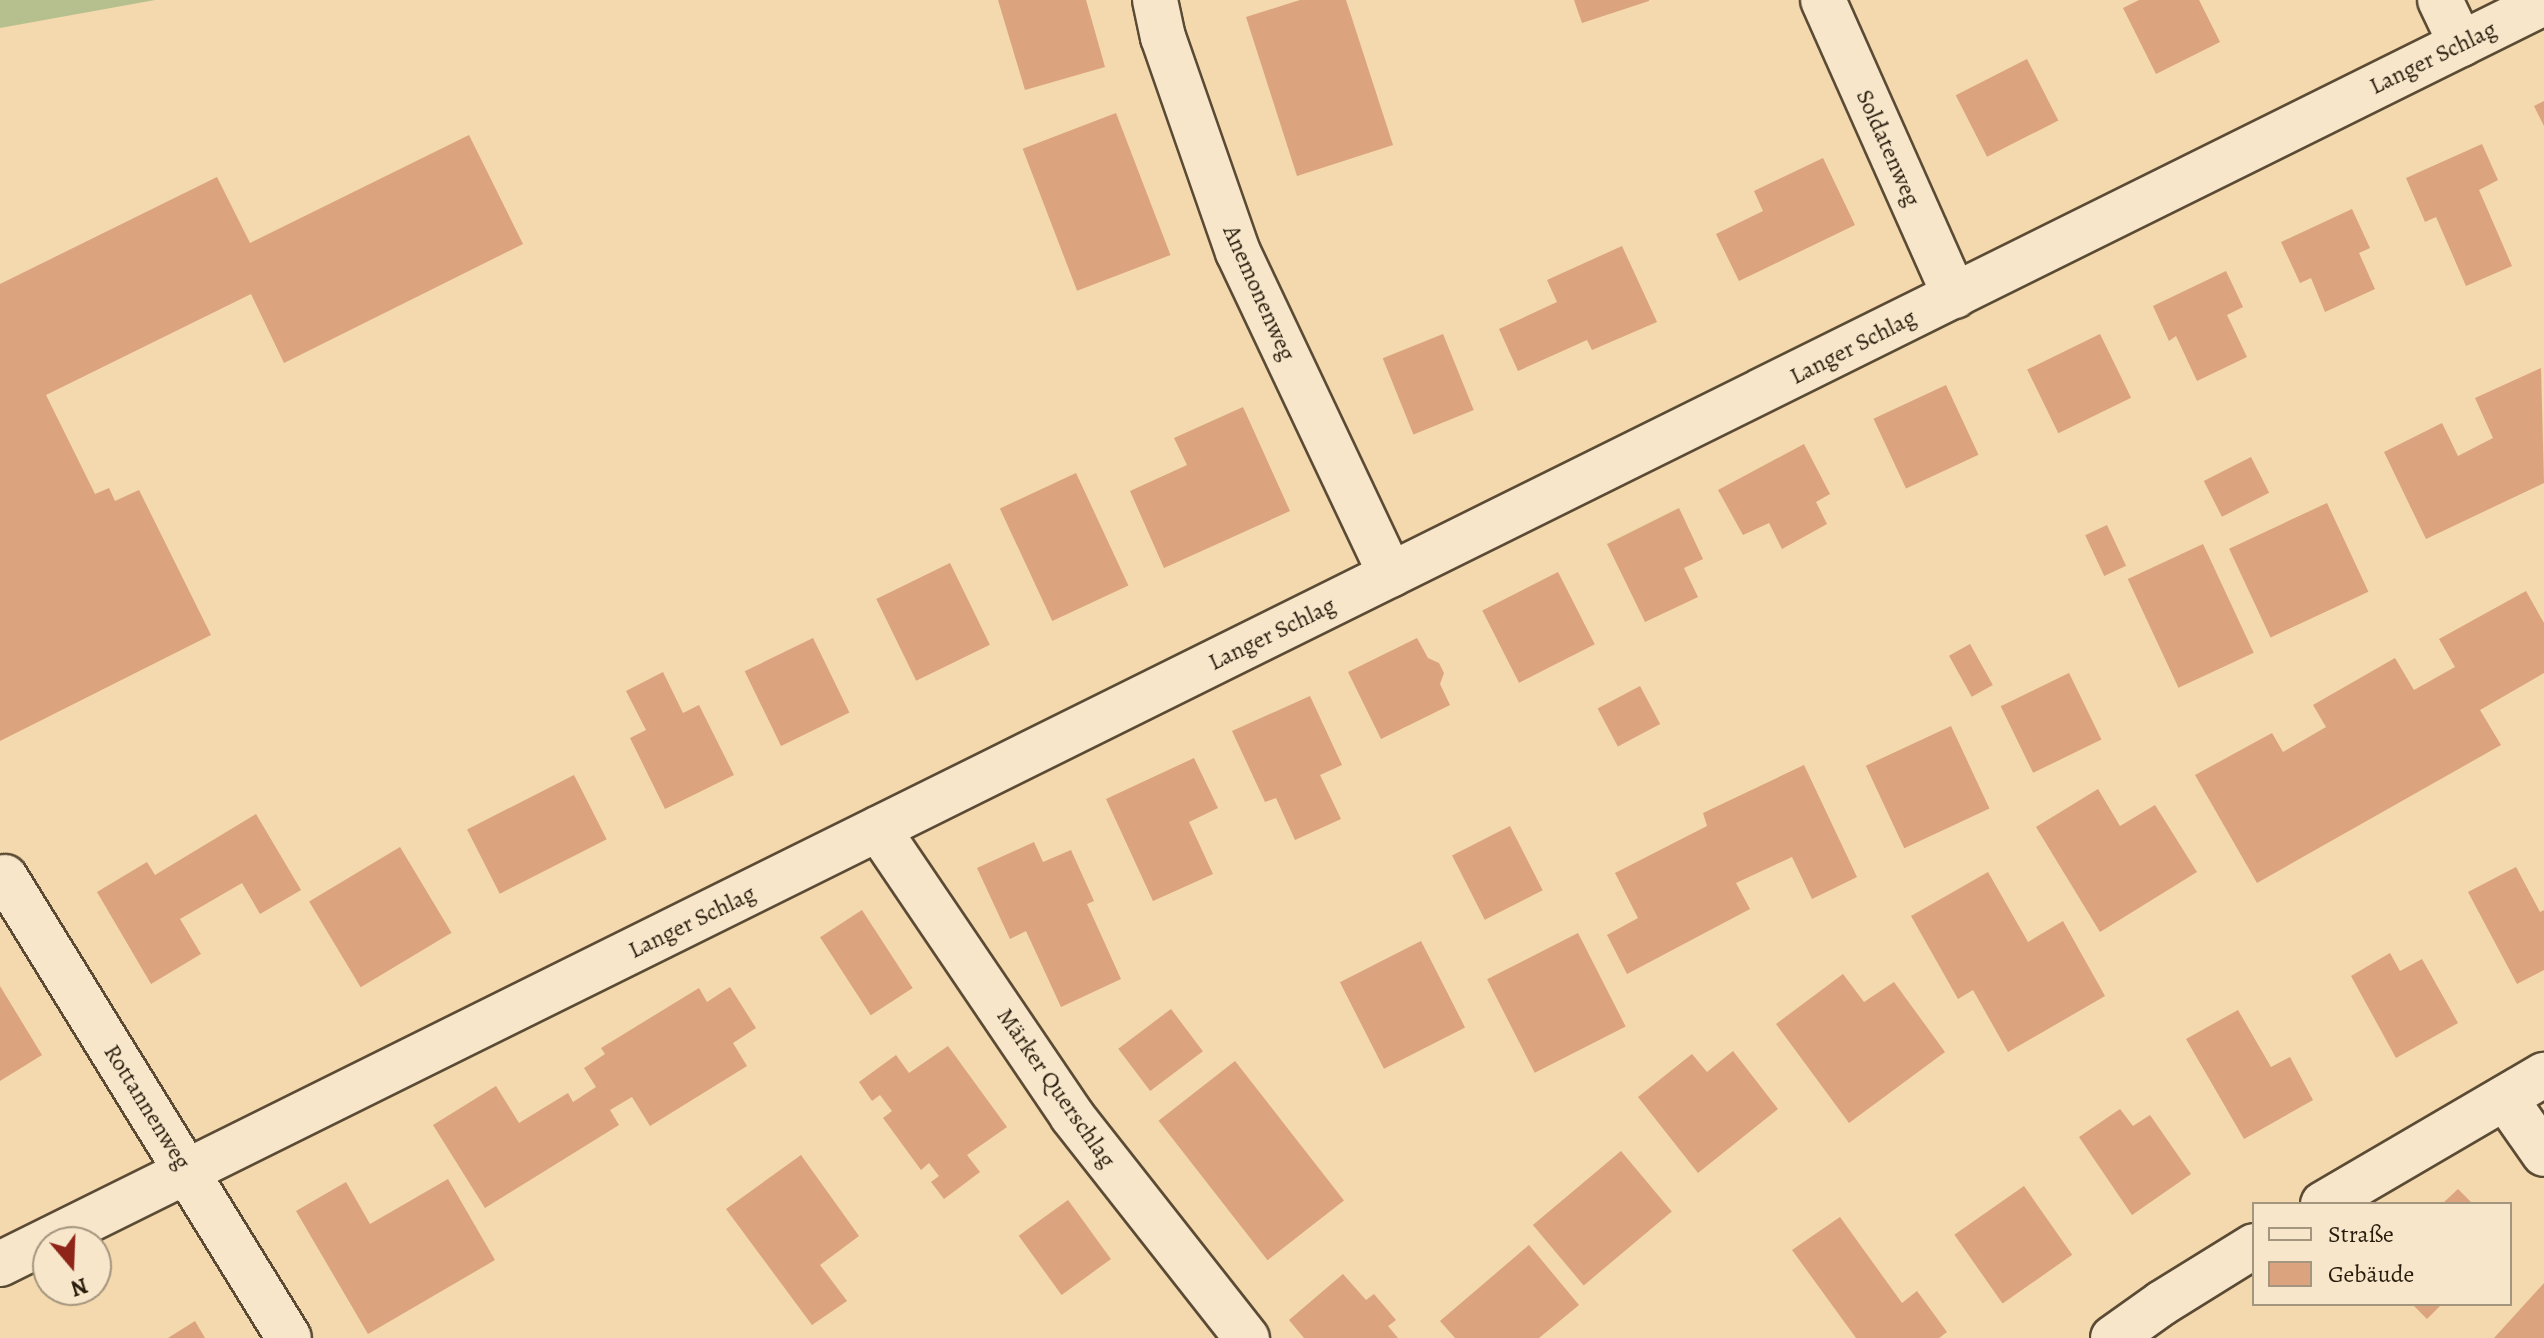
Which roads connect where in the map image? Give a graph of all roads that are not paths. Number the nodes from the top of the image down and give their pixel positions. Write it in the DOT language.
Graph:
graph roads {
  1 [pos="1155,0"];
  2 [pos="1823,0"];
  3 [pos="2440,0"];
  4 [pos="2544,3"];
  5 [pos="2461,44"];
  6 [pos="1955,296"];
  7 [pos="1391,575"];
  8 [pos="878,829"];
  9 [pos="5,877"];
  10 [pos="2544,1075"];
  11 [pos="2505,1098"];
  12 [pos="2544,1154"];
  13 [pos="187,1172"];
  14 [pos="2326,1202"];
  15 [pos="2252,1247"];
  16 [pos="0,1264"];
  17 [pos="289,1338"];
  18 [pos="1247,1338"];
  19 [pos="2113,1338"];
  1 -- 7 [label="street, Anemonenweg"];
  2 -- 6 [label="street, Soldatenweg"];
  3 -- 5 [label="street"];
  4 -- 5 [label="street, Langer Schlag"];
  5 -- 6 [label="street, Langer Schlag"];
  6 -- 7 [label="street, Langer Schlag"];
  7 -- 8 [label="street, Langer Schlag"];
  8 -- 13 [label="street, Langer Schlag"];
  8 -- 18 [label="street, Märker Querschlag"];
  9 -- 13 [label="street, Rottannenweg"];
  10 -- 11 [label="street"];
  11 -- 12 [label="street"];
  11 -- 14 [label="street"];
  13 -- 16 [label="street, Langer Schlag"];
  13 -- 17 [label="street, Rottannenweg"];
  15 -- 19 [label="street"];
}
